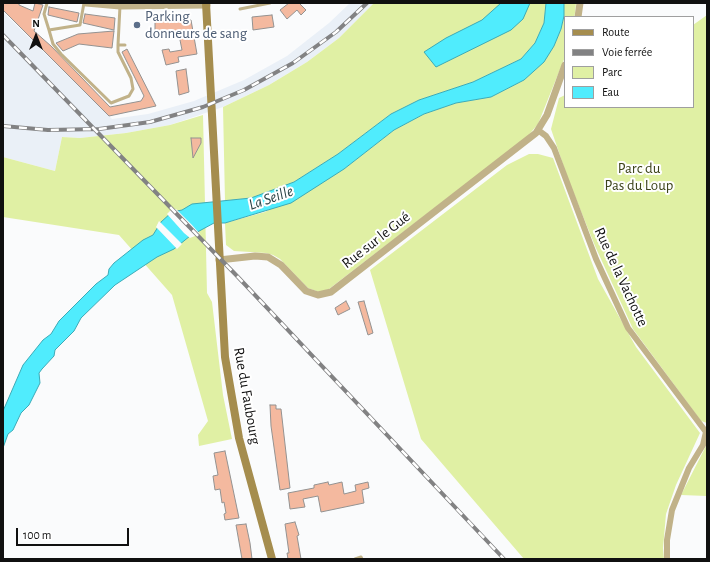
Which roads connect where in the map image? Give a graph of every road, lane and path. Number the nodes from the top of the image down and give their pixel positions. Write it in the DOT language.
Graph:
graph roads {
  1 [pos="47,3"];
  2 [pos="85,3"];
  3 [pos="270,3"];
  4 [pos="580,3"];
  5 [pos="207,4"];
  6 [pos="120,6"];
  7 [pos="240,9"];
  8 [pos="578,16"];
  9 [pos="49,30"];
  10 [pos="118,45"];
  11 [pos="125,45"];
  12 [pos="564,68"];
  13 [pos="538,130"];
  14 [pos="218,260"];
  15 [pos="705,428"];
  16 [pos="272,559"];
  17 [pos="355,559"];
  18 [pos="362,559"];
  19 [pos="667,559"];
  1 -- 9 [label="lane"];
  2 -- 6 [label="street"];
  2 -- 9 [label="lane"];
  3 -- 7 [label="lane"];
  4 -- 8 [label="street"];
  5 -- 6 [label="street"];
  5 -- 14 [label="main road, Rue du Faubourg"];
  6 -- 10 [label="lane"];
  9 -- 10 [label="lane"];
  10 -- 11 [label="lane"];
  12 -- 13 [label="street, Rue sur le Gué"];
  13 -- 14 [label="street, Rue sur le Gué"];
  13 -- 15 [label="street, Rue de la Vachotte"];
  14 -- 16 [label="main road, Rue du Faubourg"];
  15 -- 19 [label="street, Rue de la Vachotte"];
  17 -- 18 [label="lane"];
}
